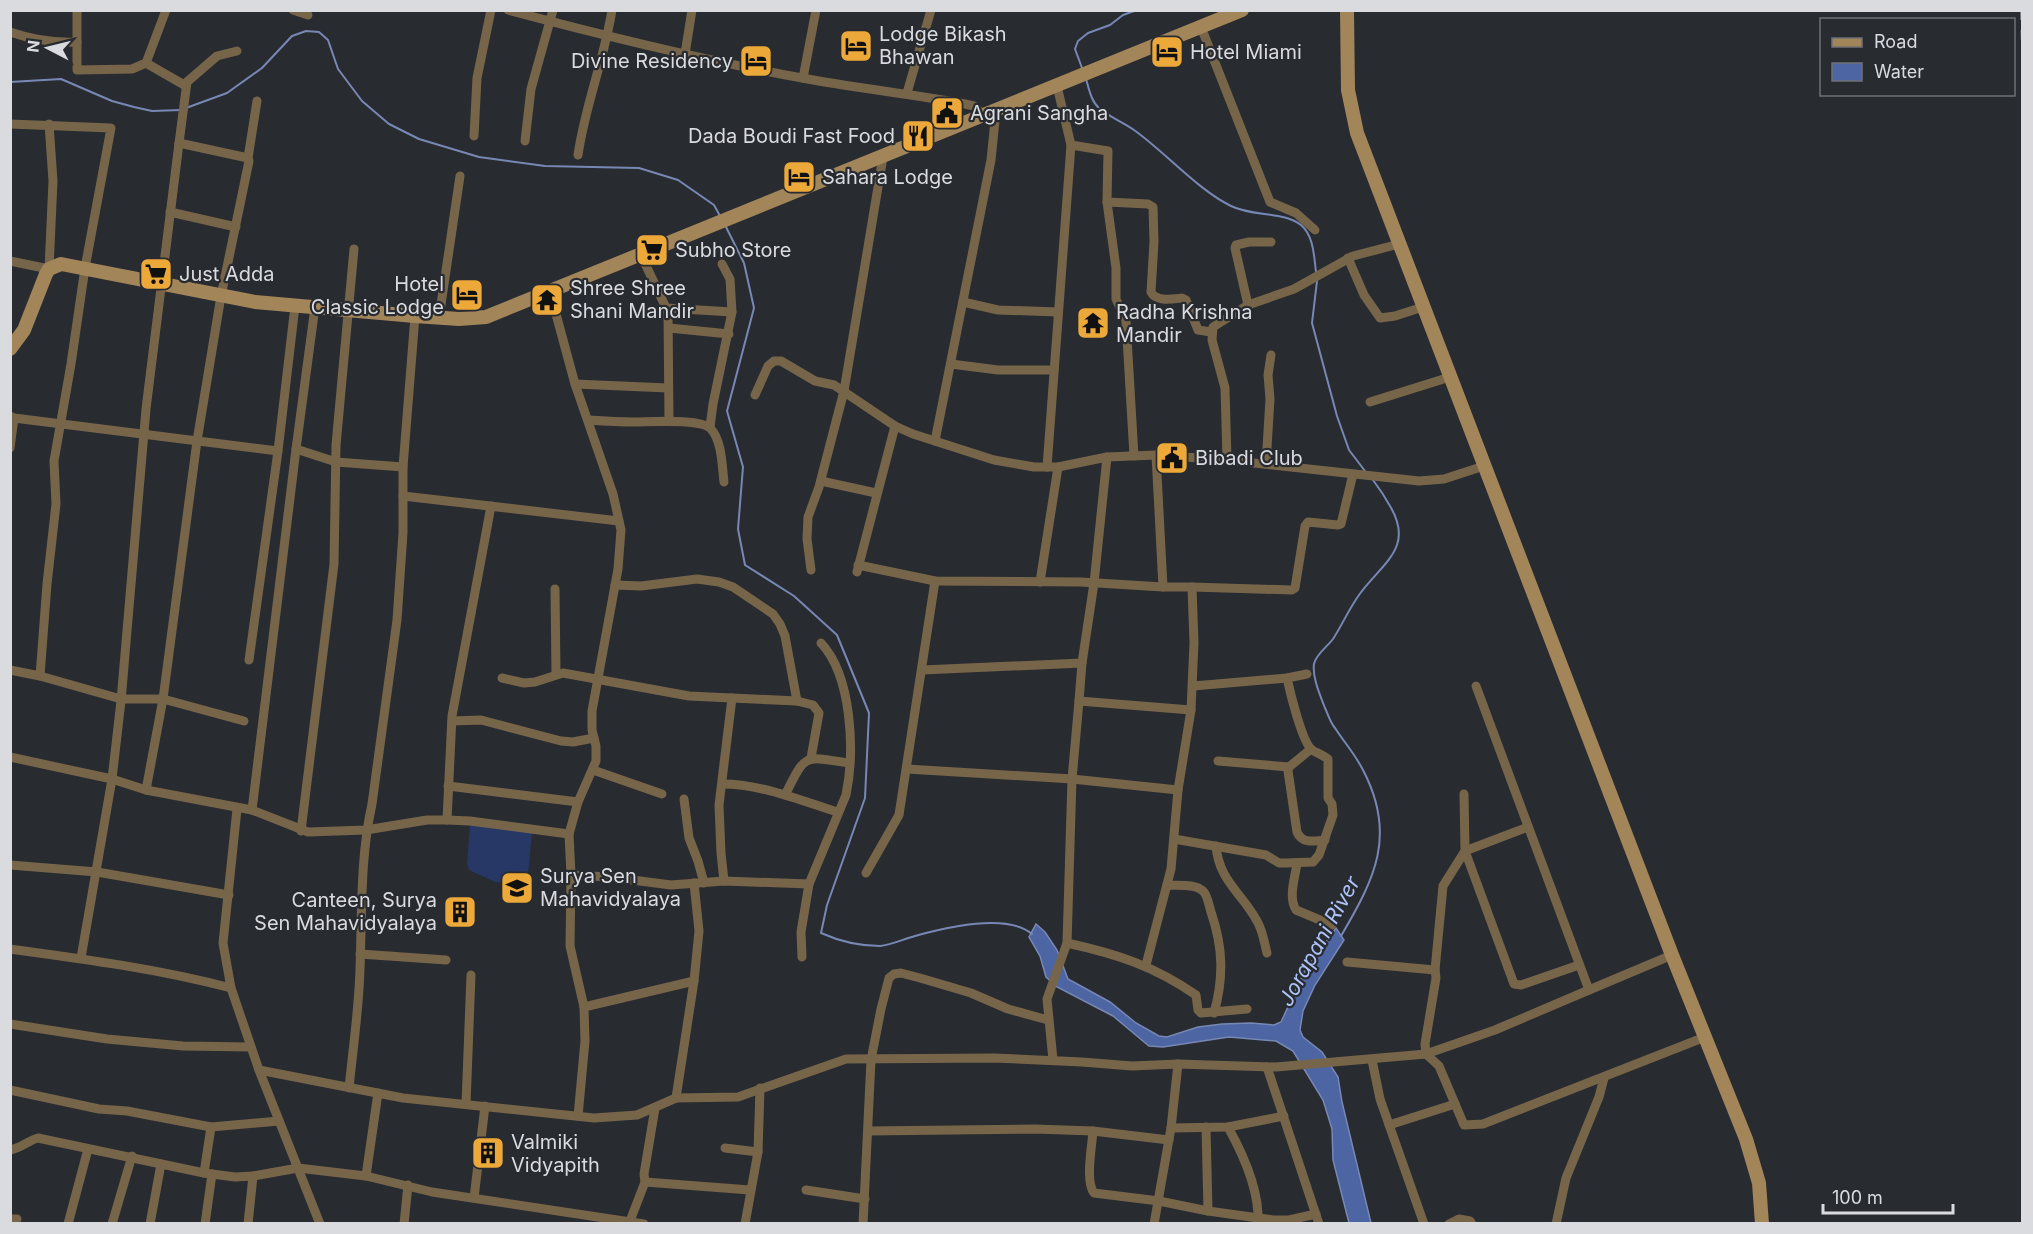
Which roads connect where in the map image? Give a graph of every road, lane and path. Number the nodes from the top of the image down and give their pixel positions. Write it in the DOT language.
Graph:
graph roads {
  1 [pos="77,10"];
  2 [pos="166,10"];
  3 [pos="293,10"];
  4 [pos="491,10"];
  5 [pos="508,10"];
  6 [pos="553,10"];
  7 [pos="612,10"];
  8 [pos="693,10"];
  9 [pos="816,10"];
  10 [pos="931,10"];
  11 [pos="1242,10"];
  12 [pos="1347,10"];
  13 [pos="308,15"];
  14 [pos="550,21"];
  15 [pos="1201,27"];
  16 [pos="10,32"];
  17 [pos="608,36"];
  18 [pos="77,42"];
  19 [pos="237,51"];
  20 [pos="685,54"];
  21 [pos="146,63"];
  22 [pos="803,78"];
  23 [pos="1060,84"];
  24 [pos="186,86"];
  25 [pos="907,93"];
  26 [pos="257,101"];
  27 [pos="990,113"];
  28 [pos="10,124"];
  29 [pos="50,124"];
  30 [pos="474,136"];
  31 [pos="525,141"];
  32 [pos="179,143"];
  33 [pos="1071,145"];
  34 [pos="578,155"];
  35 [pos="883,157"];
  36 [pos="248,158"];
  37 [pos="460,176"];
  38 [pos="1107,202"];
  39 [pos="170,212"];
  40 [pos="236,227"];
  41 [pos="1315,230"];
  42 [pos="1271,242"];
  43 [pos="1399,244"];
  44 [pos="354,249"];
  45 [pos="641,255"];
  46 [pos="1348,258"];
  47 [pos="10,261"];
  48 [pos="722,264"];
  49 [pos="85,268"];
  50 [pos="49,269"];
  51 [pos="160,283"];
  52 [pos="550,292"];
  53 [pos="221,296"];
  54 [pos="963,302"];
  55 [pos="1248,305"];
  56 [pos="295,306"];
  57 [pos="1423,307"];
  58 [pos="315,308"];
  59 [pos="666,308"];
  60 [pos="348,310"];
  61 [pos="732,312"];
  62 [pos="1058,312"];
  63 [pos="415,316"];
  64 [pos="440,318"];
  65 [pos="669,328"];
  66 [pos="1211,332"];
  67 [pos="729,334"];
  68 [pos="10,349"];
  69 [pos="1271,355"];
  70 [pos="951,364"];
  71 [pos="1054,370"];
  72 [pos="1450,377"];
  73 [pos="575,384"];
  74 [pos="668,388"];
  75 [pos="844,392"];
  76 [pos="755,395"];
  77 [pos="1370,402"];
  78 [pos="12,417"];
  79 [pos="588,420"];
  80 [pos="669,421"];
  81 [pos="61,424"];
  82 [pos="895,426"];
  83 [pos="710,427"];
  84 [pos="144,434"];
  85 [pos="196,441"];
  86 [pos="935,441"];
  87 [pos="10,448"];
  88 [pos="296,449"];
  89 [pos="278,451"];
  90 [pos="1156,455"];
  91 [pos="1107,456"];
  92 [pos="1134,456"];
  93 [pos="1227,460"];
  94 [pos="336,462"];
  95 [pos="1266,464"];
  96 [pos="1058,466"];
  97 [pos="1484,466"];
  98 [pos="403,467"];
  99 [pos="1047,467"];
  100 [pos="1354,474"];
  101 [pos="820,481"];
  102 [pos="724,482"];
  103 [pos="876,493"];
  104 [pos="403,496"];
  105 [pos="491,506"];
  106 [pos="620,521"];
  107 [pos="811,570"];
  108 [pos="935,580"];
  109 [pos="1040,582"];
  110 [pos="1094,583"];
  111 [pos="615,585"];
  112 [pos="1163,587"];
  113 [pos="1192,587"];
  114 [pos="555,589"];
  115 [pos="821,643"];
  116 [pos="249,660"];
  117 [pos="1082,663"];
  118 [pos="10,670"];
  119 [pos="922,670"];
  120 [pos="556,674"];
  121 [pos="1307,674"];
  122 [pos="40,676"];
  123 [pos="502,678"];
  124 [pos="1287,678"];
  125 [pos="596,679"];
  126 [pos="1193,686"];
  127 [pos="1476,686"];
  128 [pos="732,698"];
  129 [pos="121,699"];
  130 [pos="163,699"];
  131 [pos="797,701"];
  132 [pos="1078,701"];
  133 [pos="1191,710"];
  134 [pos="244,721"];
  135 [pos="452,721"];
  136 [pos="594,738"];
  137 [pos="1311,749"];
  138 [pos="10,757"];
  139 [pos="811,758"];
  140 [pos="1218,761"];
  141 [pos="849,763"];
  142 [pos="1289,767"];
  143 [pos="907,769"];
  144 [pos="593,770"];
  145 [pos="112,779"];
  146 [pos="1072,779"];
  147 [pos="722,784"];
  148 [pos="448,786"];
  149 [pos="146,790"];
  150 [pos="1178,790"];
  151 [pos="662,794"];
  152 [pos="1464,794"];
  153 [pos="785,795"];
  154 [pos="684,799"];
  155 [pos="578,802"];
  156 [pos="237,809"];
  157 [pos="252,810"];
  158 [pos="837,812"];
  159 [pos="447,820"];
  160 [pos="1528,827"];
  161 [pos="366,830"];
  162 [pos="302,831"];
  163 [pos="569,834"];
  164 [pos="1174,839"];
  165 [pos="1325,840"];
  166 [pos="1216,846"];
  167 [pos="1465,852"];
  168 [pos="1297,863"];
  169 [pos="10,866"];
  170 [pos="97,872"];
  171 [pos="866,873"];
  172 [pos="571,875"];
  173 [pos="724,881"];
  174 [pos="694,883"];
  175 [pos="704,883"];
  176 [pos="808,884"];
  177 [pos="1167,885"];
  178 [pos="229,895"];
  179 [pos="1332,925"];
  180 [pos="1067,942"];
  181 [pos="10,949"];
  182 [pos="1267,953"];
  183 [pos="360,954"];
  184 [pos="1672,955"];
  185 [pos="802,957"];
  186 [pos="81,958"];
  187 [pos="446,960"];
  188 [pos="1347,962"];
  189 [pos="1146,965"];
  190 [pos="1579,965"];
  191 [pos="1435,970"];
  192 [pos="471,975"];
  193 [pos="694,981"];
  194 [pos="231,988"];
  195 [pos="1589,990"];
  196 [pos="584,1007"];
  197 [pos="1247,1009"];
  198 [pos="1214,1012"];
  199 [pos="1048,1020"];
  200 [pos="10,1024"];
  201 [pos="1705,1037"];
  202 [pos="251,1047"];
  203 [pos="1426,1054"];
  204 [pos="871,1060"];
  205 [pos="1053,1060"];
  206 [pos="1372,1060"];
  207 [pos="1178,1064"];
  208 [pos="1272,1067"];
  209 [pos="259,1070"];
  210 [pos="1604,1078"];
  211 [pos="349,1088"];
  212 [pos="760,1088"];
  213 [pos="10,1090"];
  214 [pos="378,1093"];
  215 [pos="676,1098"];
  216 [pos="466,1104"];
  217 [pos="1455,1104"];
  218 [pos="485,1106"];
  219 [pos="655,1108"];
  220 [pos="578,1116"];
  221 [pos="1284,1116"];
  222 [pos="279,1121"];
  223 [pos="1389,1125"];
  224 [pos="1228,1126"];
  225 [pos="211,1127"];
  226 [pos="1206,1127"];
  227 [pos="1171,1128"];
  228 [pos="868,1131"];
  229 [pos="1093,1131"];
  230 [pos="1169,1140"];
  231 [pos="725,1148"];
  232 [pos="88,1149"];
  233 [pos="10,1150"];
  234 [pos="758,1152"];
  235 [pos="132,1156"];
  236 [pos="161,1164"];
  237 [pos="298,1168"];
  238 [pos="208,1173"];
  239 [pos="253,1176"];
  240 [pos="366,1176"];
  241 [pos="645,1182"];
  242 [pos="408,1185"];
  243 [pos="750,1190"];
  244 [pos="806,1190"];
  245 [pos="474,1198"];
  246 [pos="865,1199"];
  247 [pos="1159,1201"];
  248 [pos="1208,1211"];
  249 [pos="1317,1219"];
  250 [pos="630,1221"];
  251 [pos="1259,1221"];
  252 [pos="68,1224"];
  253 [pos="112,1224"];
  254 [pos="150,1224"];
  255 [pos="205,1224"];
  256 [pos="248,1224"];
  257 [pos="320,1224"];
  258 [pos="404,1224"];
  259 [pos="644,1224"];
  260 [pos="745,1224"];
  261 [pos="864,1224"];
  262 [pos="1154,1224"];
  263 [pos="1424,1224"];
  264 [pos="1449,1224"];
  265 [pos="1472,1224"];
  266 [pos="1556,1224"];
  267 [pos="1762,1224"];
  1 -- 18 [label="street"];
  2 -- 21 [label="street"];
  3 -- 13 [label="street"];
  4 -- 30 [label="street"];
  5 -- 14 [label="street"];
  6 -- 14 [label="street"];
  7 -- 17 [label="street"];
  8 -- 20 [label="street"];
  9 -- 22 [label="street"];
  10 -- 25 [label="street"];
  11 -- 15 [label="main road"];
  12 -- 43 [label="main road"];
  14 -- 17 [label="street"];
  14 -- 31 [label="street"];
  15 -- 23 [label="main road"];
  15 -- 41 [label="street"];
  16 -- 18 [label="street"];
  17 -- 20 [label="street"];
  17 -- 34 [label="street"];
  18 -- 21 [label="street"];
  19 -- 24 [label="street"];
  20 -- 22 [label="street"];
  21 -- 24 [label="street"];
  22 -- 25 [label="street"];
  23 -- 27 [label="main road"];
  23 -- 33 [label="street"];
  24 -- 32 [label="street"];
  25 -- 27 [label="street"];
  26 -- 36 [label="street"];
  27 -- 35 [label="main road"];
  27 -- 54 [label="street"];
  28 -- 29 [label="street"];
  29 -- 49 [label="street"];
  29 -- 50 [label="street"];
  32 -- 36 [label="street"];
  32 -- 39 [label="street"];
  33 -- 38 [label="street"];
  33 -- 62 [label="street"];
  35 -- 45 [label="main road"];
  35 -- 75 [label="street"];
  36 -- 40 [label="street"];
  37 -- 64 [label="street"];
  38 -- 66 [label="street"];
  38 -- 92 [label="street"];
  39 -- 40 [label="street"];
  39 -- 51 [label="street"];
  40 -- 53 [label="street"];
  42 -- 55 [label="street"];
  43 -- 46 [label="street"];
  43 -- 57 [label="main road"];
  44 -- 60 [label="street"];
  45 -- 52 [label="main road"];
  45 -- 59 [label="street"];
  46 -- 55 [label="street"];
  46 -- 57 [label="street"];
  47 -- 50 [label="street"];
  48 -- 61 [label="street"];
  49 -- 50 [label="main road"];
  49 -- 51 [label="main road"];
  49 -- 81 [label="street"];
  50 -- 68 [label="main road"];
  51 -- 53 [label="main road"];
  51 -- 84 [label="street"];
  52 -- 64 [label="main road"];
  52 -- 73 [label="street"];
  53 -- 56 [label="main road"];
  53 -- 85 [label="street"];
  54 -- 62 [label="street"];
  54 -- 70 [label="street"];
  55 -- 66 [label="street"];
  56 -- 58 [label="main road"];
  56 -- 89 [label="street"];
  57 -- 72 [label="main road"];
  58 -- 60 [label="main road"];
  58 -- 88 [label="street"];
  59 -- 61 [label="street"];
  59 -- 65 [label="street"];
  60 -- 63 [label="main road"];
  60 -- 94 [label="street"];
  61 -- 67 [label="street"];
  62 -- 71 [label="street"];
  63 -- 64 [label="main road"];
  63 -- 98 [label="street"];
  65 -- 67 [label="street"];
  65 -- 74 [label="street"];
  66 -- 93 [label="street"];
  67 -- 83 [label="street"];
  69 -- 95 [label="street"];
  70 -- 71 [label="street"];
  70 -- 86 [label="street"];
  71 -- 99 [label="street"];
  72 -- 77 [label="street"];
  72 -- 97 [label="main road"];
  73 -- 74 [label="street"];
  73 -- 79 [label="street"];
  74 -- 80 [label="street"];
  75 -- 76 [label="street"];
  75 -- 82 [label="street"];
  75 -- 101 [label="street"];
  78 -- 81 [label="street"];
  78 -- 87 [label="street"];
  79 -- 80 [label="street"];
  79 -- 106 [label="street"];
  80 -- 83 [label="street"];
  81 -- 84 [label="street"];
  81 -- 122 [label="street"];
  82 -- 86 [label="street"];
  82 -- 103 [label="street"];
  83 -- 102 [label="street"];
  84 -- 85 [label="street"];
  84 -- 129 [label="street"];
  85 -- 89 [label="street"];
  85 -- 130 [label="street"];
  86 -- 99 [label="street"];
  88 -- 94 [label="street"];
  88 -- 157 [label="street"];
  89 -- 116 [label="street"];
  90 -- 92 [label="street"];
  90 -- 93 [label="street"];
  90 -- 112 [label="street"];
  91 -- 92 [label="street"];
  91 -- 96 [label="street"];
  91 -- 110 [label="street"];
  93 -- 95 [label="street"];
  94 -- 98 [label="street"];
  94 -- 162 [label="street"];
  95 -- 100 [label="street"];
  96 -- 99 [label="street"];
  96 -- 109 [label="street"];
  97 -- 100 [label="street"];
  97 -- 184 [label="main road"];
  98 -- 104 [label="street"];
  100 -- 113 [label="street"];
  101 -- 103 [label="street"];
  101 -- 107 [label="street"];
  103 -- 108 [label="street"];
  104 -- 105 [label="street"];
  104 -- 161 [label="street"];
  105 -- 106 [label="street"];
  105 -- 135 [label="street"];
  106 -- 111 [label="street"];
  108 -- 109 [label="street"];
  108 -- 119 [label="street"];
  109 -- 110 [label="street"];
  110 -- 112 [label="street"];
  110 -- 117 [label="street"];
  111 -- 125 [label="street"];
  111 -- 131 [label="street"];
  112 -- 113 [label="street"];
  113 -- 126 [label="street"];
  114 -- 120 [label="street"];
  115 -- 141 [label="street"];
  117 -- 119 [label="street"];
  117 -- 132 [label="street"];
  118 -- 122 [label="street"];
  119 -- 143 [label="street"];
  120 -- 123 [label="street"];
  120 -- 125 [label="street"];
  121 -- 124 [label="street"];
  122 -- 129 [label="street"];
  124 -- 126 [label="street"];
  124 -- 137 [label="street"];
  125 -- 128 [label="street"];
  125 -- 136 [label="street"];
  126 -- 133 [label="street"];
  127 -- 160 [label="street"];
  128 -- 131 [label="street"];
  128 -- 147 [label="street"];
  129 -- 130 [label="street"];
  129 -- 145 [label="street"];
  130 -- 134 [label="street"];
  130 -- 149 [label="street"];
  131 -- 139 [label="street"];
  132 -- 133 [label="street"];
  132 -- 146 [label="street"];
  133 -- 150 [label="street"];
  135 -- 136 [label="street"];
  135 -- 148 [label="street"];
  136 -- 144 [label="street"];
  137 -- 142 [label="street"];
  137 -- 165 [label="street"];
  138 -- 145 [label="street"];
  139 -- 141 [label="street"];
  139 -- 153 [label="street"];
  140 -- 142 [label="street"];
  141 -- 158 [label="street"];
  142 -- 165 [label="street"];
  143 -- 146 [label="street"];
  143 -- 171 [label="street"];
  144 -- 151 [label="street"];
  144 -- 155 [label="street"];
  145 -- 149 [label="street"];
  145 -- 170 [label="street"];
  146 -- 150 [label="street"];
  146 -- 180 [label="street"];
  147 -- 153 [label="street"];
  147 -- 173 [label="street"];
  148 -- 155 [label="street"];
  148 -- 159 [label="street"];
  149 -- 156 [label="street"];
  150 -- 164 [label="street"];
  152 -- 167 [label="street"];
  153 -- 158 [label="street"];
  154 -- 175 [label="street"];
  155 -- 163 [label="street"];
  156 -- 157 [label="street"];
  156 -- 178 [label="street"];
  157 -- 162 [label="street"];
  158 -- 176 [label="street"];
  159 -- 161 [label="street"];
  159 -- 163 [label="street"];
  160 -- 167 [label="street"];
  160 -- 190 [label="street"];
  161 -- 162 [label="street"];
  161 -- 183 [label="street"];
  163 -- 172 [label="street"];
  164 -- 166 [label="street"];
  164 -- 177 [label="street"];
  165 -- 168 [label="street"];
  166 -- 168 [label="street"];
  166 -- 182 [label="street"];
  167 -- 190 [label="street"];
  167 -- 191 [label="street"];
  168 -- 179 [label="street"];
  169 -- 170 [label="street"];
  170 -- 178 [label="street"];
  170 -- 186 [label="street"];
  172 -- 174 [label="street"];
  172 -- 196 [label="street"];
  173 -- 175 [label="street"];
  173 -- 176 [label="street"];
  174 -- 175 [label="street"];
  174 -- 193 [label="street"];
  176 -- 185 [label="street"];
  177 -- 189 [label="street"];
  177 -- 198 [label="street"];
  178 -- 194 [label="street"];
  180 -- 189 [label="street"];
  180 -- 199 [label="street"];
  181 -- 186 [label="street"];
  183 -- 187 [label="street"];
  183 -- 211 [label="street"];
  184 -- 195 [label="street"];
  184 -- 201 [label="main road"];
  186 -- 194 [label="street"];
  188 -- 191 [label="street"];
  189 -- 198 [label="street"];
  190 -- 195 [label="street"];
  191 -- 203 [label="street"];
  192 -- 216 [label="street"];
  193 -- 196 [label="street"];
  193 -- 215 [label="street"];
  194 -- 202 [label="street"];
  195 -- 203 [label="street"];
  196 -- 220 [label="street"];
  197 -- 198 [label="street"];
  199 -- 204 [label="street"];
  199 -- 205 [label="street"];
  200 -- 202 [label="street"];
  201 -- 210 [label="street"];
  201 -- 267 [label="main road"];
  202 -- 209 [label="street"];
  203 -- 206 [label="street"];
  203 -- 217 [label="street"];
  204 -- 205 [label="street"];
  204 -- 212 [label="street"];
  204 -- 228 [label="street"];
  205 -- 207 [label="street"];
  206 -- 208 [label="street"];
  206 -- 223 [label="street"];
  207 -- 208 [label="street"];
  207 -- 227 [label="street"];
  208 -- 221 [label="street"];
  209 -- 211 [label="street"];
  209 -- 222 [label="street"];
  210 -- 217 [label="street"];
  210 -- 266 [label="street"];
  211 -- 214 [label="street"];
  212 -- 215 [label="street"];
  212 -- 234 [label="street"];
  213 -- 225 [label="street"];
  214 -- 216 [label="street"];
  214 -- 240 [label="street"];
  215 -- 219 [label="street"];
  216 -- 218 [label="street"];
  217 -- 223 [label="street"];
  218 -- 220 [label="street"];
  218 -- 245 [label="street"];
  219 -- 220 [label="street"];
  219 -- 241 [label="street"];
  221 -- 224 [label="street"];
  221 -- 249 [label="street"];
  222 -- 225 [label="street"];
  222 -- 237 [label="street"];
  223 -- 263 [label="street"];
  224 -- 226 [label="street"];
  224 -- 251 [label="street"];
  225 -- 238 [label="street"];
  226 -- 227 [label="street"];
  226 -- 248 [label="street"];
  227 -- 230 [label="street"];
  228 -- 229 [label="street"];
  228 -- 246 [label="street"];
  229 -- 230 [label="street"];
  229 -- 247 [label="street"];
  230 -- 247 [label="street"];
  231 -- 234 [label="street"];
  232 -- 233 [label="street"];
  232 -- 235 [label="street"];
  232 -- 252 [label="street"];
  234 -- 243 [label="street"];
  235 -- 236 [label="street"];
  235 -- 253 [label="street"];
  236 -- 238 [label="street"];
  236 -- 254 [label="street"];
  237 -- 239 [label="street"];
  237 -- 240 [label="street"];
  237 -- 257 [label="street"];
  238 -- 239 [label="street"];
  238 -- 255 [label="street"];
  239 -- 256 [label="street"];
  240 -- 242 [label="street"];
  241 -- 243 [label="street"];
  241 -- 250 [label="street"];
  242 -- 245 [label="street"];
  242 -- 258 [label="street"];
  243 -- 260 [label="street"];
  244 -- 246 [label="street"];
  245 -- 250 [label="street"];
  246 -- 261 [label="street"];
  247 -- 248 [label="street"];
  247 -- 262 [label="street"];
  248 -- 251 [label="street"];
  249 -- 251 [label="street"];
  250 -- 259 [label="street"];
  264 -- 265 [label="street"];
}
